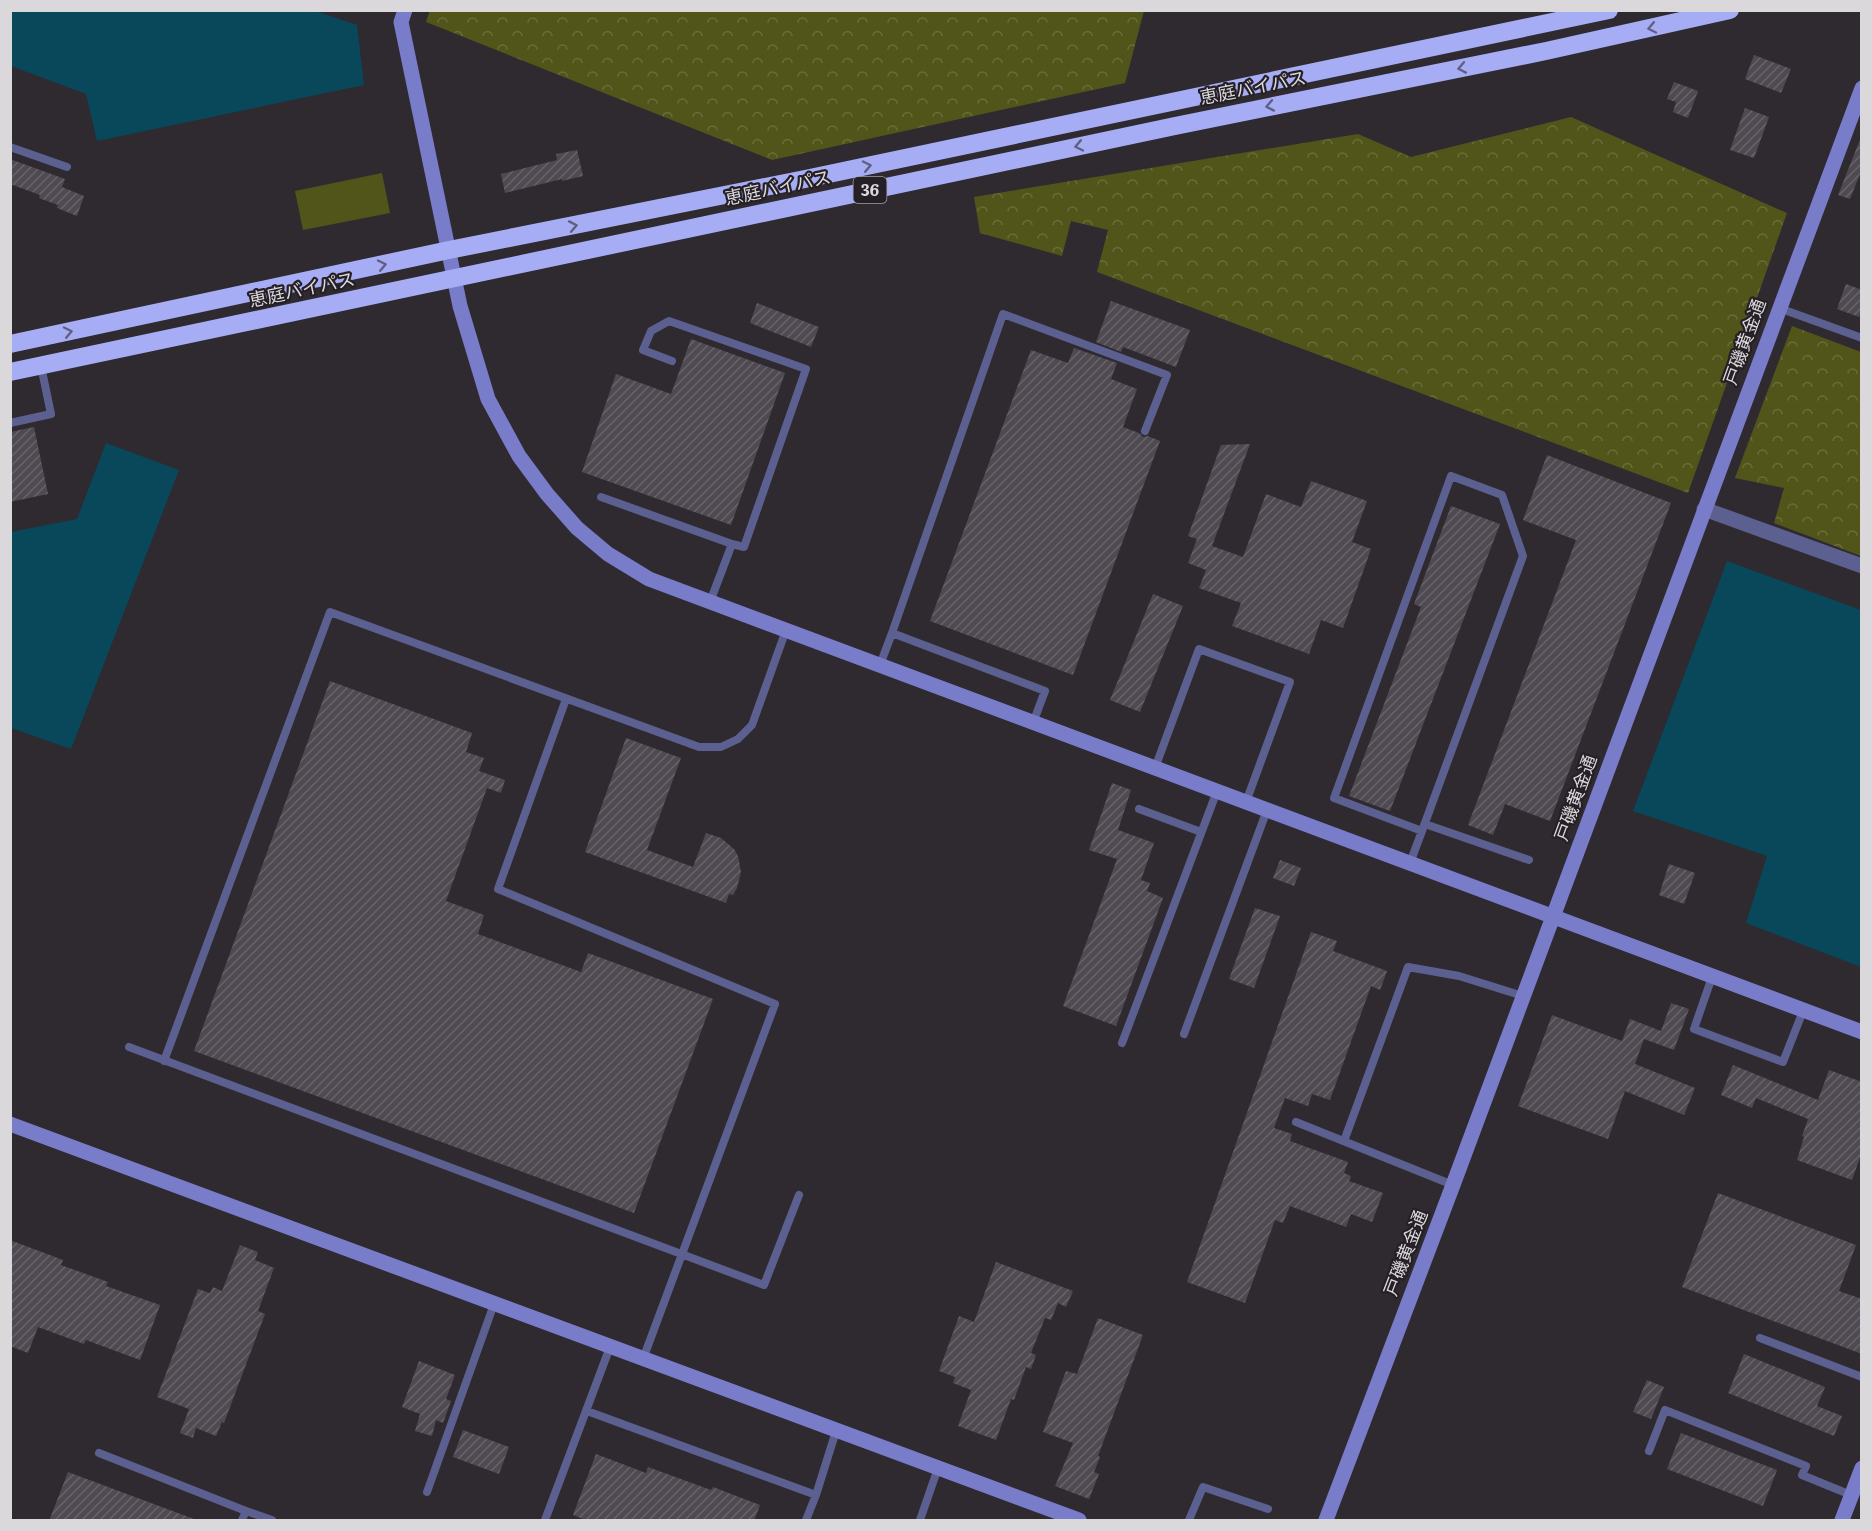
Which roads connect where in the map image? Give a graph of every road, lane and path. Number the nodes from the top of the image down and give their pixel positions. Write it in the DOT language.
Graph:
graph roads {
  1 [pos="405,10"];
  2 [pos="1609,10"];
  3 [pos="1730,10"];
  4 [pos="1862,88"];
  5 [pos="10,147"];
  6 [pos="67,167"];
  7 [pos="449,250"];
  8 [pos="454,279"];
  9 [pos="1779,308"];
  10 [pos="1862,338"];
  11 [pos="10,344"];
  12 [pos="672,361"];
  13 [pos="41,366"];
  14 [pos="10,372"];
  15 [pos="10,423"];
  16 [pos="1145,431"];
  17 [pos="601,497"];
  18 [pos="1704,509"];
  19 [pos="732,544"];
  20 [pos="1862,566"];
  21 [pos="710,602"];
  22 [pos="786,630"];
  23 [pos="892,633"];
  24 [pos="880,665"];
  25 [pos="566,699"];
  26 [pos="1033,723"];
  27 [pos="1155,768"];
  28 [pos="1217,791"];
  29 [pos="1246,802"];
  30 [pos="1139,809"];
  31 [pos="1267,810"];
  32 [pos="1423,827"];
  33 [pos="1201,832"];
  34 [pos="1528,860"];
  35 [pos="1410,863"];
  36 [pos="1553,917"];
  37 [pos="1712,978"];
  38 [pos="1524,996"];
  39 [pos="1803,1011"];
  40 [pos="1862,1032"];
  41 [pos="1184,1034"];
  42 [pos="1122,1043"];
  43 [pos="129,1047"];
  44 [pos="164,1061"];
  45 [pos="1296,1122"];
  46 [pos="10,1124"];
  47 [pos="1344,1141"];
  48 [pos="1453,1185"];
  49 [pos="800,1195"];
  50 [pos="682,1255"];
  51 [pos="494,1304"];
  52 [pos="1760,1338"];
  53 [pos="610,1347"];
  54 [pos="643,1359"];
  55 [pos="1862,1377"];
  56 [pos="587,1411"];
  57 [pos="836,1431"];
  58 [pos="1649,1452"];
  59 [pos="99,1453"];
  60 [pos="938,1468"];
  61 [pos="1862,1468"];
  62 [pos="427,1492"];
  63 [pos="1851,1494"];
  64 [pos="816,1496"];
  65 [pos="1268,1509"];
  66 [pos="246,1511"];
  67 [pos="242,1521"];
  68 [pos="272,1521"];
  69 [pos="545,1521"];
  70 [pos="806,1521"];
  71 [pos="920,1521"];
  72 [pos="1080,1521"];
  73 [pos="1189,1521"];
  74 [pos="1326,1521"];
  75 [pos="1842,1521"];
  1 -- 7 [label="street"];
  7 -- 2 [label="highway, 恵庭バイパス / 36, one-way"];
  3 -- 8 [label="highway, 恵庭バイパス / 36, one-way"];
  4 -- 9 [label="street, 戸磯黄金通"];
  5 -- 6 [label="lane"];
  7 -- 8 [label="street"];
  11 -- 7 [label="highway, 恵庭バイパス / 36, one-way"];
  8 -- 13 [label="highway, 恵庭バイパス / 36"];
  8 -- 21 [label="street"];
  9 -- 10 [label="lane"];
  9 -- 18 [label="street, 戸磯黄金通"];
  12 -- 19 [label="lane"];
  13 -- 14 [label="highway, 恵庭バイパス / 36"];
  13 -- 15 [label="lane"];
  16 -- 23 [label="lane"];
  17 -- 19 [label="lane"];
  18 -- 20 [label="street"];
  18 -- 36 [label="street, 戸磯黄金通"];
  19 -- 21 [label="lane"];
  21 -- 22 [label="street"];
  22 -- 24 [label="street"];
  22 -- 25 [label="lane"];
  23 -- 24 [label="lane"];
  23 -- 26 [label="lane"];
  24 -- 26 [label="street"];
  25 -- 44 [label="lane"];
  25 -- 50 [label="lane"];
  26 -- 27 [label="street"];
  27 -- 28 [label="street"];
  27 -- 29 [label="lane"];
  28 -- 29 [label="street"];
  28 -- 33 [label="lane"];
  29 -- 31 [label="street"];
  30 -- 33 [label="lane"];
  31 -- 35 [label="street"];
  31 -- 41 [label="lane"];
  32 -- 32 [label="lane"];
  32 -- 34 [label="lane"];
  32 -- 35 [label="lane"];
  33 -- 42 [label="lane"];
  35 -- 36 [label="street"];
  36 -- 37 [label="street"];
  36 -- 38 [label="street, 戸磯黄金通"];
  37 -- 39 [label="street"];
  37 -- 39 [label="lane"];
  38 -- 47 [label="lane"];
  38 -- 48 [label="street, 戸磯黄金通"];
  39 -- 40 [label="street"];
  43 -- 44 [label="lane"];
  44 -- 50 [label="lane"];
  45 -- 47 [label="lane"];
  46 -- 51 [label="street"];
  47 -- 48 [label="lane"];
  48 -- 74 [label="street, 戸磯黄金通"];
  49 -- 50 [label="lane"];
  50 -- 54 [label="lane"];
  51 -- 53 [label="street"];
  51 -- 62 [label="lane"];
  52 -- 55 [label="lane"];
  53 -- 54 [label="street"];
  53 -- 56 [label="lane"];
  54 -- 57 [label="street"];
  56 -- 64 [label="lane"];
  56 -- 69 [label="lane"];
  57 -- 60 [label="street"];
  57 -- 64 [label="lane"];
  58 -- 63 [label="lane"];
  59 -- 66 [label="lane"];
  60 -- 71 [label="lane"];
  60 -- 72 [label="street"];
  61 -- 63 [label="street"];
  63 -- 75 [label="street"];
  64 -- 70 [label="lane"];
  65 -- 73 [label="lane"];
  66 -- 67 [label="lane"];
  66 -- 68 [label="lane"];
}
